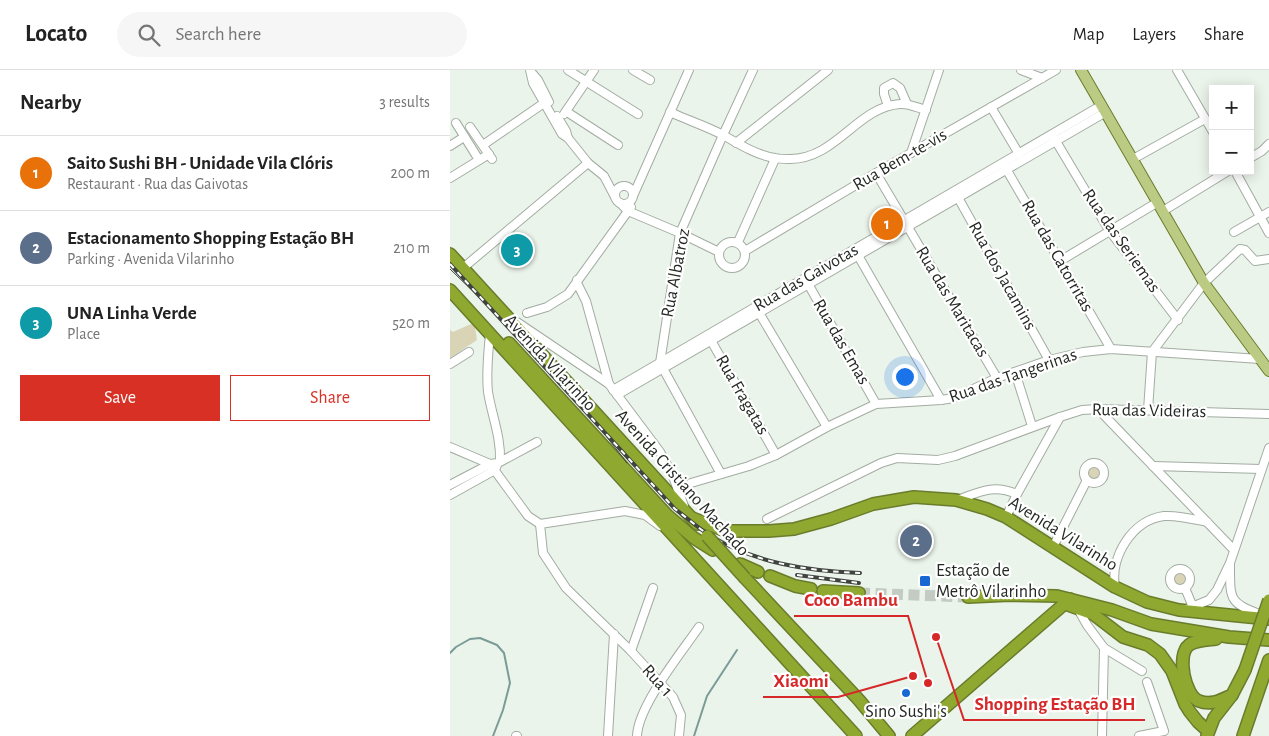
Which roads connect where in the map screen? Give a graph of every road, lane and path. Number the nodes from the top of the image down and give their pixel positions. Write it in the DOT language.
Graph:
graph roads {
  1 [pos="568,70"];
  2 [pos="594,70"];
  3 [pos="633,70"];
  4 [pos="689,70"];
  5 [pos="753,70"];
  6 [pos="828,70"];
  7 [pos="939,70"];
  8 [pos="1022,70"];
  9 [pos="1056,70"];
  10 [pos="1081,70"];
  11 [pos="1177,70"];
  12 [pos="530,71"];
  13 [pos="1042,78"];
  14 [pos="650,80"];
  15 [pos="586,81"];
  16 [pos="544,103"];
  17 [pos="907,104"];
  18 [pos="888,106"];
  19 [pos="991,107"];
  20 [pos="1104,109"];
  21 [pos="926,110"];
  22 [pos="567,112"];
  23 [pos="670,112"];
  24 [pos="638,114"];
  25 [pos="559,119"];
  26 [pos="1205,119"];
  27 [pos="456,123"];
  28 [pos="470,127"];
  29 [pos="1212,130"];
  30 [pos="723,135"];
  31 [pos="464,137"];
  32 [pos="568,138"];
  33 [pos="1054,138"];
  34 [pos="736,143"];
  35 [pos="1269,144"];
  36 [pos="483,145"];
  37 [pos="618,145"];
  38 [pos="450,146"];
  39 [pos="911,153"];
  40 [pos="1020,154"];
  41 [pos="1254,156"];
  42 [pos="775,159"];
  43 [pos="1133,159"];
  44 [pos="479,160"];
  45 [pos="588,162"];
  46 [pos="1005,166"];
  47 [pos="876,173"];
  48 [pos="1220,175"];
  49 [pos="1237,175"];
  50 [pos="604,176"];
  51 [pos="642,176"];
  52 [pos="450,178"];
  53 [pos="624,186"];
  54 [pos="956,195"];
  55 [pos="618,200"];
  56 [pos="631,206"];
  57 [pos="1160,206"];
  58 [pos="1269,212"];
  59 [pos="1260,217"];
  60 [pos="906,224"];
  61 [pos="1109,230"];
  62 [pos="1234,232"];
  63 [pos="1269,232"];
  64 [pos="680,233"];
  65 [pos="738,242"];
  66 [pos="745,251"];
  67 [pos="719,252"];
  68 [pos="856,253"];
  69 [pos="450,254"];
  70 [pos="1269,259"];
  71 [pos="1060,261"];
  72 [pos="463,268"];
  73 [pos="450,280"];
  74 [pos="577,280"];
  75 [pos="807,282"];
  76 [pos="1204,283"];
  77 [pos="450,290"];
  78 [pos="758,310"];
  79 [pos="505,313"];
  80 [pos="527,314"];
  81 [pos="1178,320"];
  82 [pos="490,334"];
  83 [pos="710,338"];
  84 [pos="1111,349"];
  85 [pos="469,352"];
  86 [pos="1152,352"];
  87 [pos="1260,359"];
  88 [pos="1049,360"];
  89 [pos="450,364"];
  90 [pos="661,366"];
  91 [pos="1269,371"];
  92 [pos="1015,372"];
  93 [pos="997,378"];
  94 [pos="613,390"];
  95 [pos="941,400"];
  96 [pos="876,404"];
  97 [pos="1098,409"];
  98 [pos="1148,410"];
  99 [pos="1269,414"];
  100 [pos="1060,417"];
  101 [pos="1032,426"];
  102 [pos="827,427"];
  103 [pos="538,442"];
  104 [pos="450,447"];
  105 [pos="1269,448"];
  106 [pos="776,454"];
  107 [pos="496,464"];
  108 [pos="1153,466"];
  109 [pos="1262,469"];
  110 [pos="721,474"];
  111 [pos="1087,480"];
  112 [pos="691,483"];
  113 [pos="450,485"];
  114 [pos="1017,494"];
  115 [pos="450,495"];
  116 [pos="956,500"];
  117 [pos="689,514"];
  118 [pos="1006,516"];
  119 [pos="767,519"];
  120 [pos="1208,523"];
  121 [pos="540,524"];
  122 [pos="672,535"];
  123 [pos="1053,547"];
  124 [pos="1233,549"];
  125 [pos="713,550"];
  126 [pos="1230,563"];
  127 [pos="740,564"];
  128 [pos="758,572"];
  129 [pos="770,576"];
  130 [pos="1111,581"];
  131 [pos="653,588"];
  132 [pos="1185,588"];
  133 [pos="811,589"];
  134 [pos="823,591"];
  135 [pos="859,593"];
  136 [pos="968,597"];
  137 [pos="1269,600"];
  138 [pos="1067,601"];
  139 [pos="1194,607"];
  140 [pos="1078,609"];
  141 [pos="1179,610"];
  142 [pos="1269,618"];
  143 [pos="699,627"];
  144 [pos="614,634"];
  145 [pos="1229,637"];
  146 [pos="1269,640"];
  147 [pos="1104,648"];
  148 [pos="631,651"];
  149 [pos="1267,665"];
  150 [pos="1142,671"];
  151 [pos="1147,682"];
  152 [pos="661,683"];
  153 [pos="1232,695"];
  154 [pos="1208,733"];
  155 [pos="608,736"];
  156 [pos="637,736"];
  157 [pos="679,736"];
  158 [pos="856,736"];
  159 [pos="889,736"];
  160 [pos="912,736"];
  161 [pos="1102,736"];
  162 [pos="1139,736"];
  163 [pos="1243,736"];
  1 -- 15 [label="street"];
  2 -- 15 [label="street"];
  3 -- 14 [label="street"];
  4 -- 23 [label="street"];
  5 -- 30 [label="street, Rua Albatroz"];
  6 -- 34 [label="street"];
  7 -- 21 [label="street"];
  8 -- 13 [label="street"];
  9 -- 13 [label="street, Rua Bem-te-vis"];
  10 -- 20 [label="main road"];
  11 -- 26 [label="street"];
  12 -- 16 [label="street"];
  12 -- 25 [label="street"];
  13 -- 19 [label="street, Rua Bem-te-vis"];
  15 -- 22 [label="street"];
  15 -- 24 [label="street"];
  16 -- 32 [label="street"];
  16 -- 36 [label="street"];
  17 -- 18 [label="street"];
  17 -- 18 [label="street"];
  17 -- 21 [label="street"];
  18 -- 42 [label="street"];
  19 -- 39 [label="street, Rua Bem-te-vis"];
  19 -- 40 [label="street"];
  20 -- 33 [label="street, Rua das Gaivotas"];
  20 -- 43 [label="main road"];
  21 -- 39 [label="street"];
  22 -- 25 [label="street"];
  22 -- 37 [label="street"];
  23 -- 30 [label="street"];
  23 -- 51 [label="street"];
  25 -- 32 [label="street"];
  26 -- 29 [label="street"];
  26 -- 43 [label="street"];
  27 -- 31 [label="street"];
  28 -- 36 [label="street"];
  30 -- 34 [label="street"];
  30 -- 64 [label="street, Rua Albatroz"];
  31 -- 38 [label="street"];
  31 -- 44 [label="street"];
  32 -- 45 [label="street"];
  33 -- 40 [label="street, Rua das Gaivotas"];
  33 -- 46 [label="street, Rua das Gaivotas"];
  33 -- 61 [label="street, Rua das Seriemas"];
  34 -- 42 [label="street"];
  35 -- 41 [label="street"];
  36 -- 44 [label="street"];
  39 -- 47 [label="street, Rua Bem-te-vis"];
  40 -- 46 [label="street, Rua das Gaivotas"];
  42 -- 65 [label="street"];
  43 -- 57 [label="main road"];
  44 -- 52 [label="street"];
  45 -- 50 [label="street"];
  45 -- 72 [label="street"];
  46 -- 54 [label="street, Rua das Gaivotas"];
  46 -- 71 [label="street, Rua das Catorritas"];
  47 -- 60 [label="street, Rua das Maritacas"];
  47 -- 66 [label="street, Rua Bem-te-vis"];
  48 -- 57 [label="street"];
  49 -- 59 [label="street"];
  50 -- 53 [label="street"];
  50 -- 55 [label="street"];
  51 -- 53 [label="street"];
  51 -- 56 [label="street"];
  53 -- 55 [label="street"];
  53 -- 56 [label="street"];
  54 -- 60 [label="street, Rua das Gaivotas"];
  54 -- 88 [label="street, Rua dos Jacamins"];
  55 -- 56 [label="street"];
  56 -- 64 [label="street"];
  56 -- 74 [label="street"];
  57 -- 61 [label="street"];
  57 -- 76 [label="main road"];
  58 -- 59 [label="street"];
  59 -- 62 [label="street"];
  59 -- 63 [label="street"];
  60 -- 68 [label="street, Rua das Gaivotas"];
  60 -- 93 [label="street, Rua das Maritacas"];
  61 -- 71 [label="street"];
  61 -- 81 [label="street, Rua das Seriemas"];
  64 -- 67 [label="street"];
  64 -- 90 [label="street, Rua Albatroz"];
  65 -- 66 [label="street"];
  65 -- 67 [label="street"];
  66 -- 67 [label="street"];
  68 -- 75 [label="street, Rua das Gaivotas"];
  68 -- 95 [label="street"];
  69 -- 72 [label="highway, Avenida Cristiano Machado"];
  70 -- 76 [label="street"];
  71 -- 84 [label="street, Rua das Catorritas"];
  72 -- 79 [label="highway, Avenida Cristiano Machado"];
  73 -- 125 [label="highway, Avenida Vilarinho"];
  74 -- 80 [label="street"];
  74 -- 94 [label="street"];
  75 -- 78 [label="street, Rua das Gaivotas"];
  75 -- 96 [label="street, Rua das Emas"];
  76 -- 81 [label="street"];
  76 -- 87 [label="main road"];
  77 -- 82 [label="highway"];
  78 -- 83 [label="street, Rua das Gaivotas"];
  78 -- 102 [label="street"];
  79 -- 94 [label="street"];
  79 -- 117 [label="highway, Avenida Cristiano Machado"];
  81 -- 86 [label="street"];
  82 -- 107 [label="street"];
  82 -- 122 [label="highway"];
  83 -- 90 [label="street, Rua das Gaivotas"];
  83 -- 106 [label="street, Rua Fragatas"];
  84 -- 86 [label="street, Rua das Tangerinas"];
  84 -- 88 [label="street, Rua das Tangerinas"];
  85 -- 89 [label="street"];
  86 -- 87 [label="street, Rua das Tangerinas"];
  86 -- 98 [label="street"];
  87 -- 91 [label="main road"];
  88 -- 92 [label="street, Rua das Tangerinas"];
  90 -- 94 [label="street, Rua das Gaivotas"];
  90 -- 110 [label="street"];
  92 -- 93 [label="street, Rua das Tangerinas"];
  92 -- 101 [label="street"];
  93 -- 95 [label="street, Rua das Tangerinas"];
  94 -- 117 [label="street"];
  95 -- 96 [label="street, Rua das Tangerinas"];
  96 -- 102 [label="street, Rua das Tangerinas"];
  97 -- 98 [label="street, Rua das Videiras"];
  97 -- 100 [label="street, Rua das Videiras"];
  97 -- 108 [label="street"];
  98 -- 99 [label="street, Rua das Videiras"];
  100 -- 101 [label="street, Rua das Videiras"];
  100 -- 114 [label="street"];
  101 -- 119 [label="street, Rua das Videiras"];
  102 -- 106 [label="street, Rua das Tangerinas"];
  103 -- 107 [label="street"];
  104 -- 107 [label="street"];
  105 -- 109 [label="street"];
  106 -- 110 [label="street, Rua das Tangerinas"];
  107 -- 113 [label="street"];
  107 -- 115 [label="street"];
  107 -- 121 [label="street"];
  108 -- 109 [label="street"];
  108 -- 120 [label="street"];
  109 -- 124 [label="street"];
  110 -- 112 [label="street, Rua das Tangerinas"];
  111 -- 123 [label="street"];
  114 -- 116 [label="street"];
  114 -- 118 [label="street"];
  116 -- 117 [label="highway, Avenida Vilarinho"];
  116 -- 118 [label="highway, Avenida Vilarinho"];
  117 -- 159 [label="highway, Avenida Cristiano Machado, bridge"];
  118 -- 123 [label="highway, Avenida Vilarinho"];
  120 -- 124 [label="street"];
  120 -- 130 [label="street"];
  121 -- 122 [label="street"];
  121 -- 144 [label="street, Rua 1"];
  122 -- 158 [label="highway"];
  123 -- 130 [label="highway, Avenida Vilarinho"];
  124 -- 126 [label="street"];
  126 -- 139 [label="street"];
  126 -- 142 [label="street"];
  127 -- 128 [label="highway"];
  129 -- 133 [label="highway"];
  130 -- 141 [label="highway, Avenida Vilarinho"];
  131 -- 148 [label="street"];
  132 -- 139 [label="street"];
  134 -- 135 [label="highway"];
  136 -- 138 [label="highway"];
  137 -- 153 [label="highway, bridge"];
  138 -- 140 [label="highway"];
  138 -- 145 [label="highway"];
  138 -- 160 [label="highway"];
  139 -- 141 [label="street"];
  140 -- 147 [label="street"];
  140 -- 154 [label="highway"];
  141 -- 142 [label="highway, Avenida Vilarinho"];
  143 -- 152 [label="street"];
  144 -- 148 [label="street, Rua 1"];
  144 -- 155 [label="street"];
  145 -- 146 [label="highway"];
  145 -- 153 [label="highway"];
  147 -- 150 [label="street"];
  147 -- 161 [label="street"];
  148 -- 152 [label="street, Rua 1"];
  149 -- 163 [label="highway"];
  151 -- 162 [label="street"];
  152 -- 156 [label="street"];
  152 -- 157 [label="street, Rua 1"];
  153 -- 154 [label="highway"];
}
